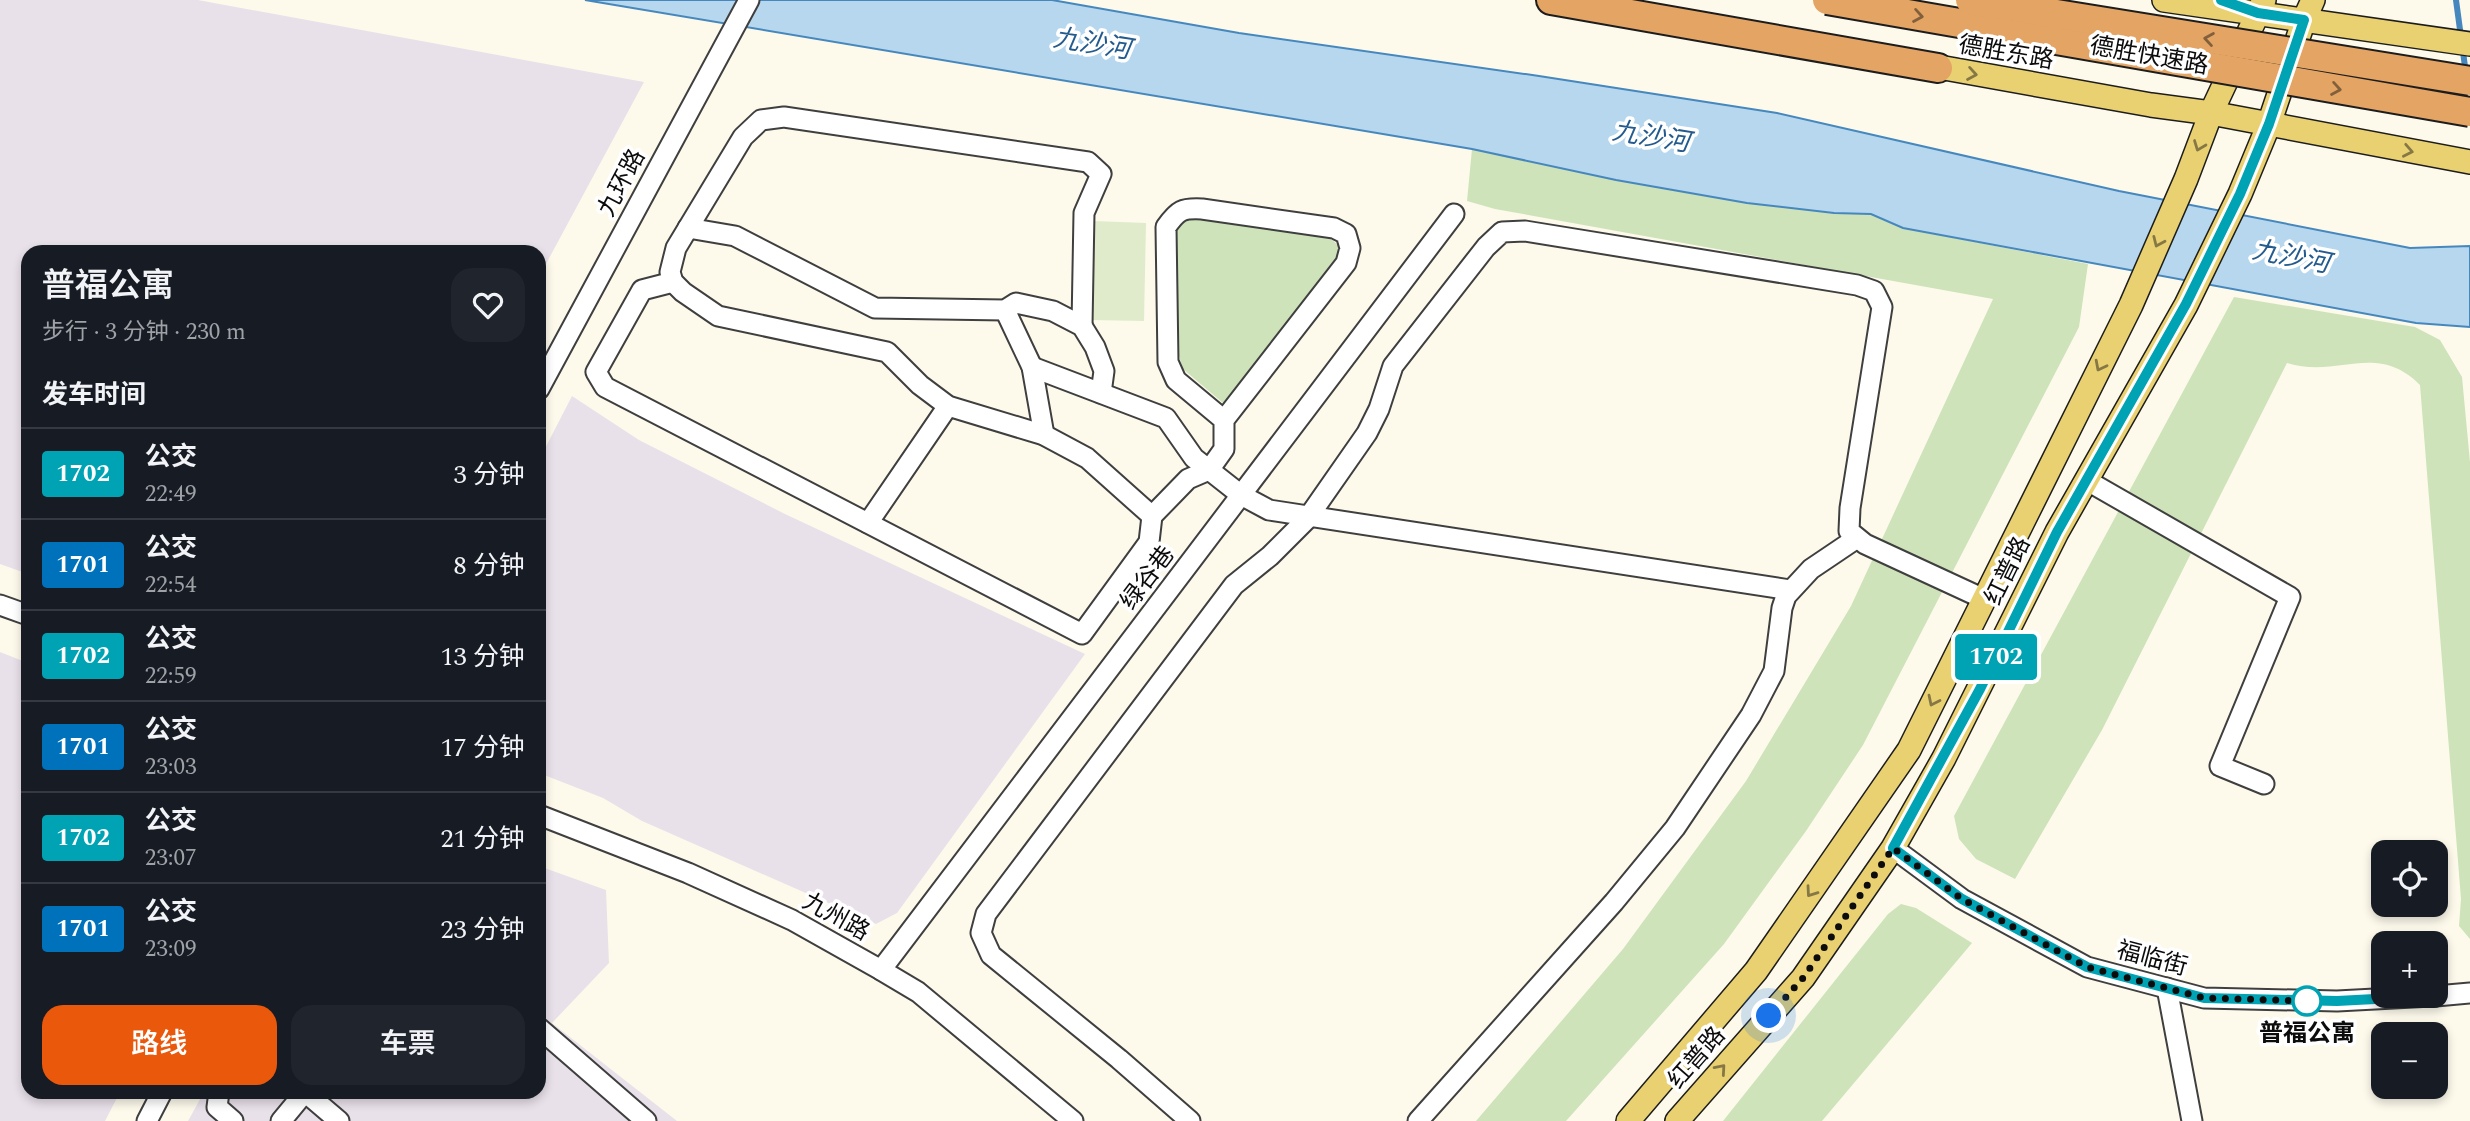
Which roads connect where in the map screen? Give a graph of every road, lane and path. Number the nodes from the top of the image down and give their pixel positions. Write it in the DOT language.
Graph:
graph roads {
  1 [pos="749,0"];
  2 [pos="1551,0"];
  3 [pos="1618,0"];
  4 [pos="1827,0"];
  5 [pos="1970,0"];
  6 [pos="2164,0"];
  7 [pos="2221,0"];
  8 [pos="2261,7"];
  9 [pos="2308,10"];
  10 [pos="2470,44"];
  11 [pos="1938,68"];
  12 [pos="2470,81"];
  13 [pos="2470,112"];
  14 [pos="2211,113"];
  15 [pos="2269,124"];
  16 [pos="2470,162"];
  17 [pos="1454,214"];
  18 [pos="688,228"];
  19 [pos="673,282"];
  20 [pos="1005,310"];
  21 [pos="1082,326"];
  22 [pos="1032,368"];
  23 [pos="546,376"];
  24 [pos="1101,393"];
  25 [pos="948,406"];
  26 [pos="1224,420"];
  27 [pos="1044,435"];
  28 [pos="1209,470"];
  29 [pos="2086,480"];
  30 [pos="1241,495"];
  31 [pos="1152,516"];
  32 [pos="1309,516"];
  33 [pos="868,523"];
  34 [pos="1857,538"];
  35 [pos="1790,590"];
  36 [pos="1984,599"];
  37 [pos="0,605"];
  38 [pos="21,612"];
  39 [pos="2264,784"];
  40 [pos="546,818"];
  41 [pos="1893,848"];
  42 [pos="881,971"];
  43 [pos="2167,988"];
  44 [pos="2470,993"];
  45 [pos="2448,995"];
  46 [pos="2371,999"];
  47 [pos="546,1034"];
  48 [pos="158,1099"];
  49 [pos="218,1099"];
  50 [pos="299,1099"];
  51 [pos="313,1099"];
  52 [pos="147,1121"];
  53 [pos="233,1121"];
  54 [pos="281,1121"];
  55 [pos="339,1121"];
  56 [pos="646,1121"];
  57 [pos="1073,1121"];
  58 [pos="1191,1121"];
  59 [pos="1418,1121"];
  60 [pos="1628,1121"];
  61 [pos="1677,1121"];
  62 [pos="2192,1121"];
  1 -- 23 [label="street, 九环路"];
  2 -- 11 [label="highway"];
  3 -- 11 [label="main road, 德胜东路"];
  4 -- 13 [label="highway, 德胜快速路, one-way, bridge"];
  12 -- 5 [label="highway, 德胜快速路, one-way, bridge"];
  6 -- 8 [label="main road"];
  7 -- 8 [label="street"];
  8 -- 9 [label="main road"];
  8 -- 14 [label="main road, 红普路"];
  9 -- 10 [label="main road"];
  9 -- 15 [label="main road, 红普路"];
  11 -- 14 [label="main road, 德胜东路, one-way"];
  14 -- 15 [label="main road, 德胜东路"];
  14 -- 36 [label="main road, 红普路, one-way"];
  15 -- 16 [label="main road, 德胜东路, one-way"];
  15 -- 29 [label="main road, 红普路"];
  17 -- 30 [label="street, 绿谷巷"];
  18 -- 19 [label="street"];
  18 -- 20 [label="street"];
  18 -- 21 [label="street"];
  19 -- 25 [label="street"];
  19 -- 33 [label="street"];
  20 -- 21 [label="street"];
  20 -- 22 [label="street"];
  21 -- 24 [label="street"];
  22 -- 24 [label="street"];
  22 -- 27 [label="street"];
  24 -- 28 [label="street"];
  25 -- 27 [label="street"];
  25 -- 33 [label="street"];
  26 -- 26 [label="street"];
  26 -- 28 [label="street"];
  27 -- 31 [label="street"];
  28 -- 30 [label="street"];
  28 -- 31 [label="street"];
  29 -- 39 [label="street"];
  29 -- 41 [label="main road, 红普路"];
  30 -- 32 [label="street"];
  30 -- 42 [label="street, 绿谷巷"];
  31 -- 33 [label="street"];
  32 -- 34 [label="street"];
  32 -- 35 [label="street"];
  32 -- 58 [label="street"];
  34 -- 35 [label="street"];
  34 -- 36 [label="street"];
  35 -- 59 [label="street"];
  36 -- 60 [label="main road, 红普路, one-way"];
  37 -- 38 [label="street"];
  40 -- 42 [label="street, 九州路"];
  41 -- 43 [label="street, 福临街"];
  61 -- 41 [label="main road, 红普路, one-way"];
  42 -- 57 [label="street, 九州路"];
  43 -- 46 [label="street, 福临街"];
  43 -- 62 [label="street"];
  44 -- 45 [label="street, 福临街"];
  47 -- 56 [label="street"];
  48 -- 52 [label="street"];
  49 -- 53 [label="street"];
  50 -- 54 [label="street"];
  51 -- 55 [label="street"];
}
